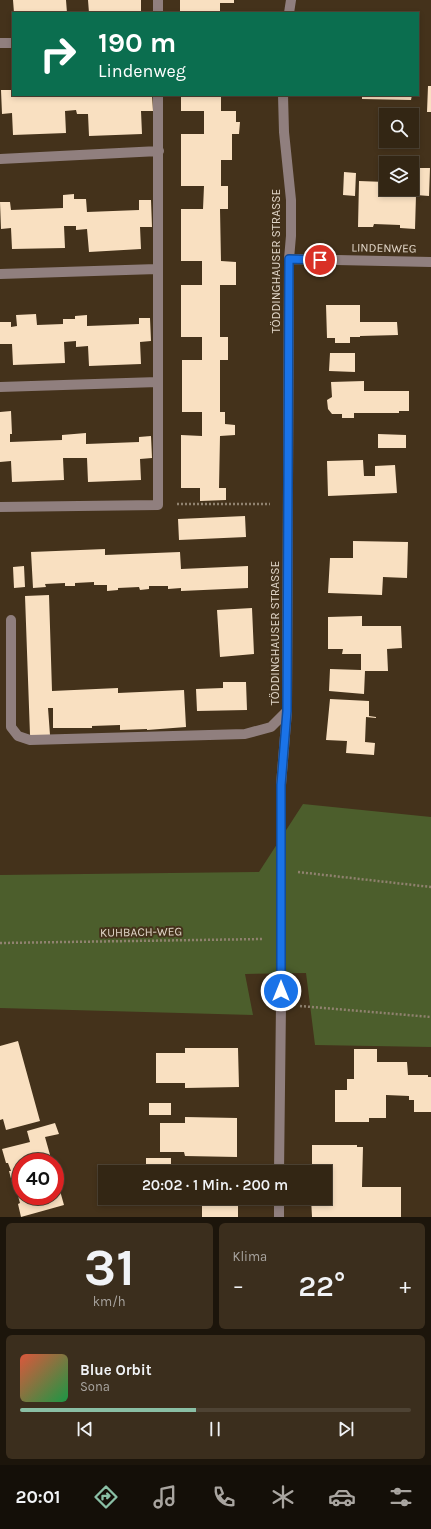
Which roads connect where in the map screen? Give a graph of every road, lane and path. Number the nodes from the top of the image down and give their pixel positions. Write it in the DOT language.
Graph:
graph roads {
  1 [pos="158,0"];
  2 [pos="291,0"];
  3 [pos="158,12"];
  4 [pos="289,12"];
  5 [pos="0,43"];
  6 [pos="12,43"];
  7 [pos="158,96"];
  8 [pos="283,96"];
  9 [pos="159,151"];
  10 [pos="0,159"];
  11 [pos="289,259"];
  12 [pos="431,262"];
  13 [pos="157,269"];
  14 [pos="0,274"];
  15 [pos="158,382"];
  16 [pos="0,388"];
  17 [pos="158,504"];
  18 [pos="289,504"];
  19 [pos="0,507"];
  20 [pos="11,620"];
  21 [pos="287,711"];
  22 [pos="282,870"];
  23 [pos="431,887"];
  24 [pos="281,939"];
  25 [pos="0,943"];
  26 [pos="281,1004"];
  27 [pos="431,1017"];
  28 [pos="279,1165"];
  29 [pos="279,1205"];
  30 [pos="279,1217"];
  1 -- 3 [label="street"];
  2 -- 4 [label="street"];
  5 -- 6 [label="street"];
  7 -- 9 [label="street"];
  8 -- 11 [label="street, TÖDDINGHAUSER STRASSE"];
  9 -- 10 [label="street"];
  9 -- 13 [label="street"];
  11 -- 12 [label="street, LINDENWEG"];
  11 -- 18 [label="street, TÖDDINGHAUSER STRASSE"];
  13 -- 14 [label="street"];
  13 -- 15 [label="street"];
  15 -- 16 [label="street"];
  15 -- 17 [label="street"];
  17 -- 18 [label="path"];
  17 -- 19 [label="street"];
  18 -- 21 [label="street, TÖDDINGHAUSER STRASSE"];
  20 -- 21 [label="street"];
  21 -- 22 [label="street, TÖDDINGHAUSER STRASSE"];
  22 -- 23 [label="path"];
  22 -- 24 [label="street, TÖDDINGHAUSER STRASSE"];
  24 -- 25 [label="path, KUHBACH-WEG"];
  24 -- 26 [label="street, TÖDDINGHAUSER STRASSE"];
  26 -- 27 [label="path"];
  26 -- 28 [label="street, TÖDDINGHAUSER STRASSE"];
  29 -- 30 [label="street"];
}
